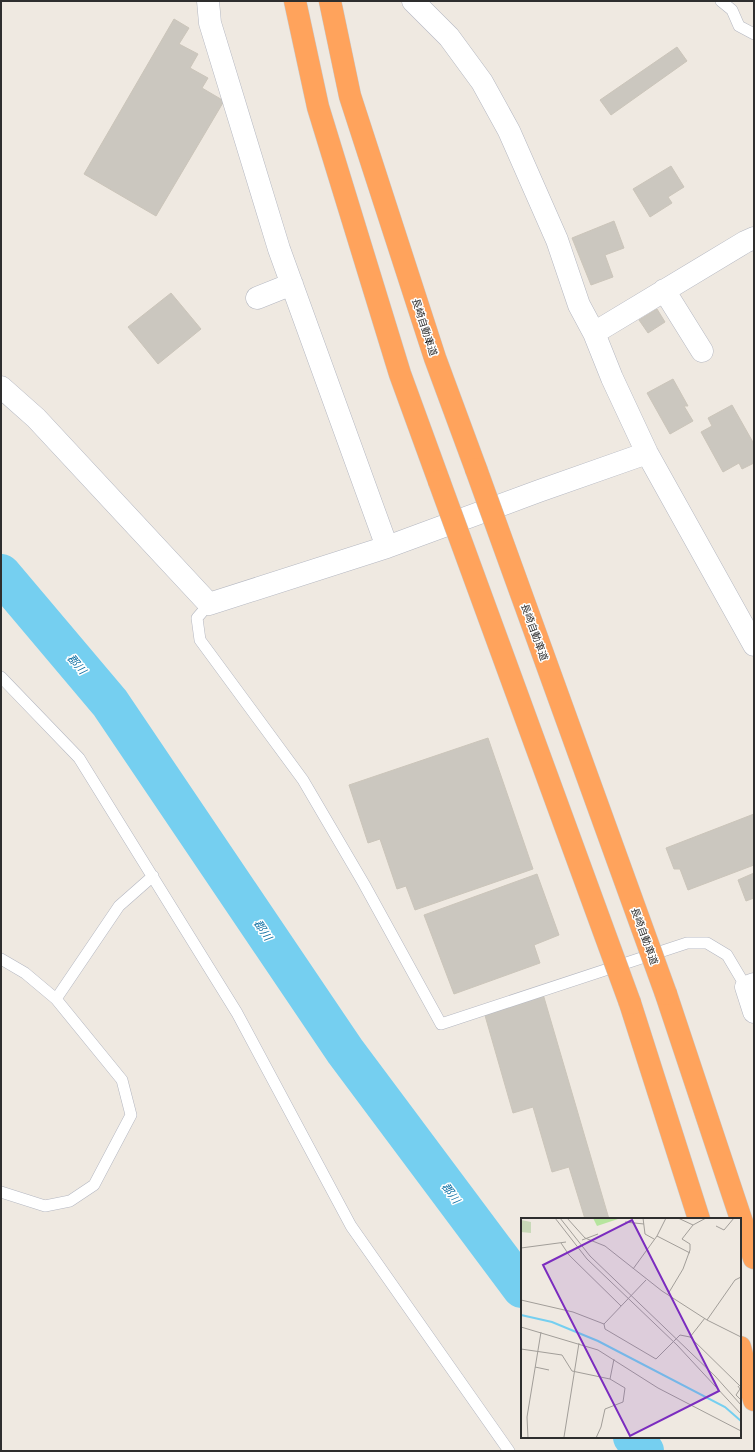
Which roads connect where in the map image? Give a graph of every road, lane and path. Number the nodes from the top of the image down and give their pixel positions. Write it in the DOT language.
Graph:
graph roads {
  1 [pos="208,1"];
  2 [pos="295,1"];
  3 [pos="330,1"];
  4 [pos="413,1"];
  5 [pos="721,1"];
  6 [pos="754,34"];
  7 [pos="754,238"];
  8 [pos="292,284"];
  9 [pos="664,290"];
  10 [pos="257,298"];
  11 [pos="594,333"];
  12 [pos="702,351"];
  13 [pos="1,387"];
  14 [pos="647,453"];
  15 [pos="387,547"];
  16 [pos="209,604"];
  17 [pos="748,621"];
  18 [pos="754,645"];
  19 [pos="1,677"];
  20 [pos="153,876"];
  21 [pos="1,959"];
  22 [pos="750,986"];
  23 [pos="56,999"];
  24 [pos="754,1012"];
  25 [pos="1,1192"];
  26 [pos="699,1218"];
  27 [pos="741,1218"];
  28 [pos="741,1219"];
  29 [pos="754,1258"];
  30 [pos="741,1350"];
  31 [pos="754,1400"];
  32 [pos="509,1451"];
  1 -- 8 [label="street"];
  2 -- 26 [label="highway, bridge"];
  3 -- 27 [label="highway, 長崎自動車道, bridge"];
  4 -- 11 [label="street"];
  5 -- 6 [label="lane"];
  7 -- 9 [label="street"];
  8 -- 10 [label="street"];
  8 -- 15 [label="street"];
  9 -- 11 [label="street"];
  9 -- 12 [label="street"];
  11 -- 14 [label="street"];
  13 -- 16 [label="street"];
  14 -- 15 [label="street"];
  14 -- 17 [label="street"];
  15 -- 16 [label="street"];
  16 -- 22 [label="lane"];
  17 -- 18 [label="street"];
  19 -- 20 [label="lane"];
  20 -- 23 [label="lane"];
  20 -- 32 [label="lane"];
  21 -- 23 [label="lane"];
  22 -- 24 [label="street"];
  23 -- 25 [label="lane"];
  28 -- 29 [label="highway, 長崎自動車道, bridge"];
  30 -- 31 [label="highway"];
}
